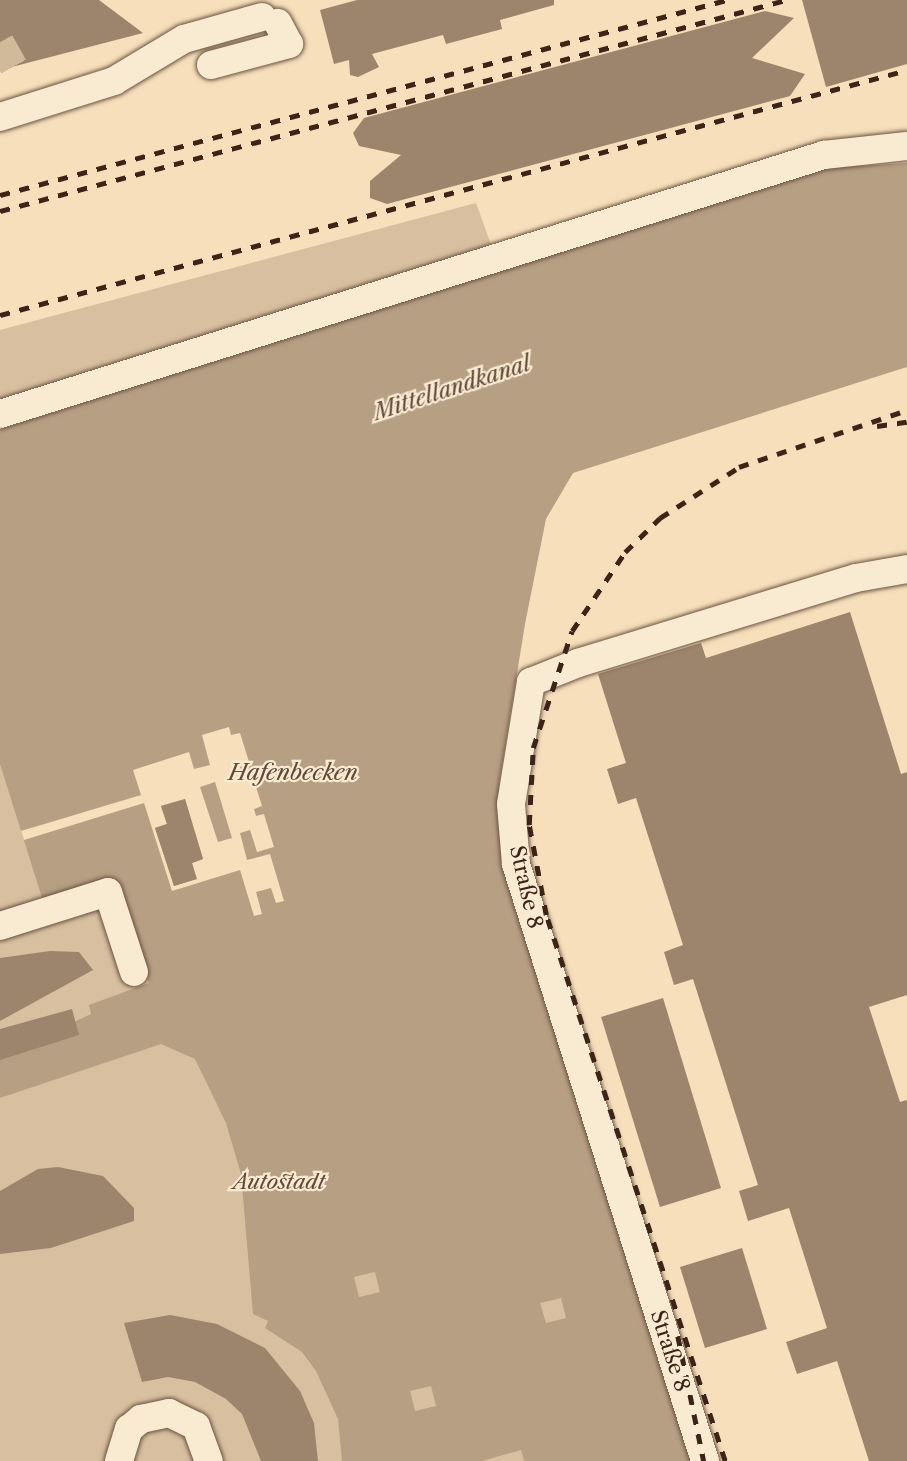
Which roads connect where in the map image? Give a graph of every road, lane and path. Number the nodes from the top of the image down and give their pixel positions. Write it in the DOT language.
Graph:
graph roads {
  1 [pos="211,66"];
  2 [pos="0,117"];
  3 [pos="907,146"];
  4 [pos="0,414"];
  5 [pos="907,568"];
  6 [pos="0,926"];
  7 [pos="134,972"];
  8 [pos="118,1461"];
  9 [pos="209,1461"];
  10 [pos="705,1461"];
  1 -- 2 [label="street"];
  3 -- 4 [label="street"];
  5 -- 10 [label="street, Straße 8"];
  6 -- 7 [label="street"];
  8 -- 9 [label="street"];
}
